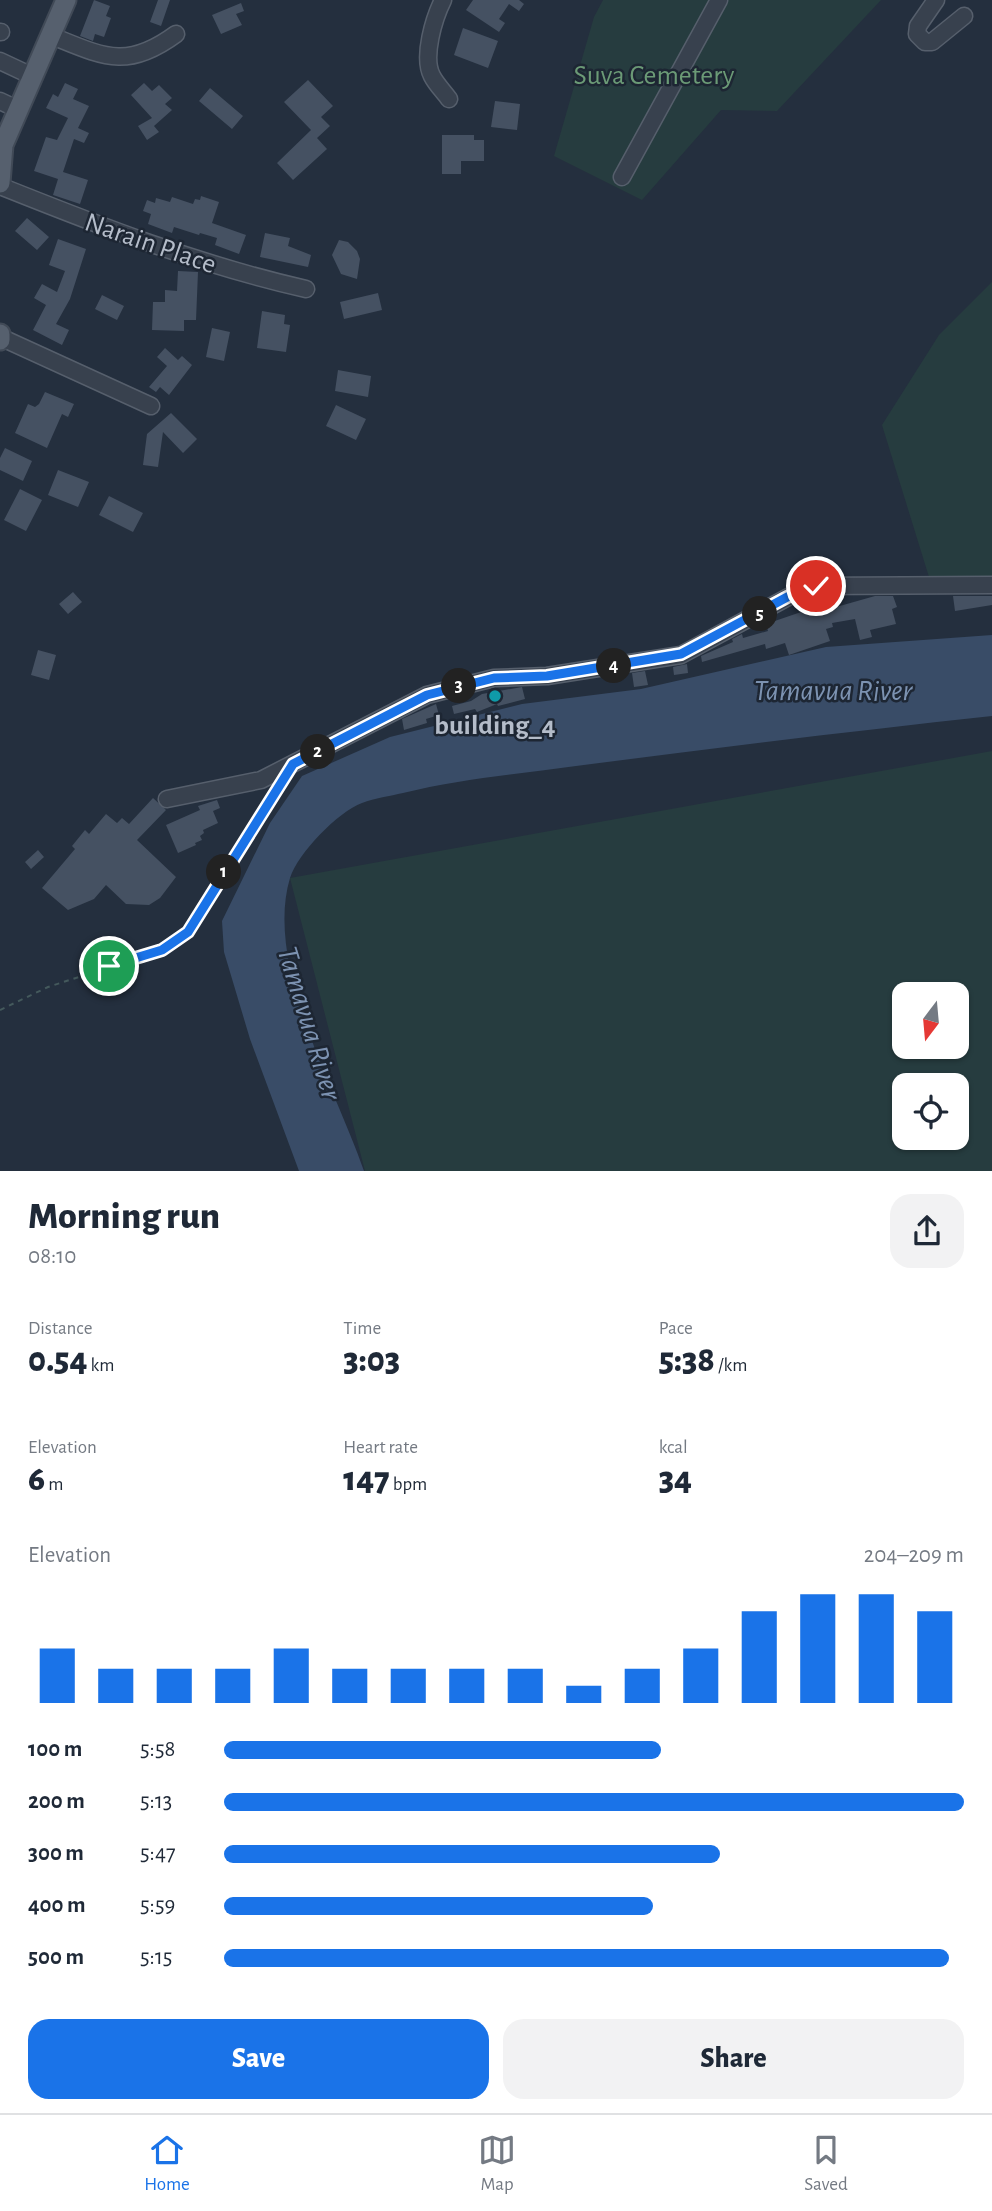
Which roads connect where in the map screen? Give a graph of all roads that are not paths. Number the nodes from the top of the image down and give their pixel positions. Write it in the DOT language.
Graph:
graph roads {
  1 [pos="66,0"];
  2 [pos="443,0"];
  3 [pos="719,0"];
  4 [pos="936,0"];
  5 [pos="964,16"];
  6 [pos="176,34"];
  7 [pos="52,36"];
  8 [pos="0,61"];
  9 [pos="32,76"];
  10 [pos="449,99"];
  11 [pos="8,105"];
  12 [pos="622,177"];
  13 [pos="0,185"];
  14 [pos="306,289"];
  15 [pos="0,337"];
  16 [pos="150,406"];
  17 [pos="992,585"];
  18 [pos="167,799"];
  1 -- 7 [label="main road"];
  2 -- 10 [label="street"];
  3 -- 12 [label="street"];
  4 -- 5 [label="street"];
  6 -- 7 [label="street"];
  7 -- 9 [label="main road"];
  8 -- 9 [label="street"];
  9 -- 11 [label="main road"];
  11 -- 13 [label="main road"];
  13 -- 14 [label="street, Narain Place"];
  15 -- 16 [label="street"];
  17 -- 18 [label="street"];
}
